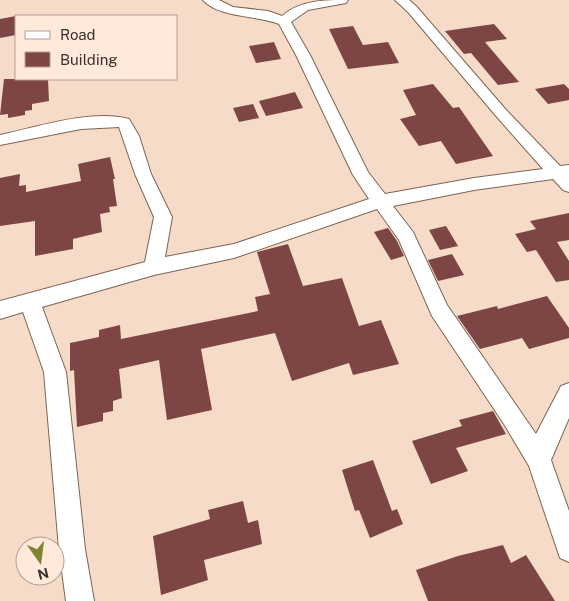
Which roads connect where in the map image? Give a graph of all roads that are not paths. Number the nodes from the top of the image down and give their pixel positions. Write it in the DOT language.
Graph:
graph roads {
  1 [pos="209,0"];
  2 [pos="342,0"];
  3 [pos="401,0"];
  4 [pos="284,21"];
  5 [pos="0,140"];
  6 [pos="565,176"];
  7 [pos="379,202"];
  8 [pos="154,267"];
  9 [pos="30,302"];
  10 [pos="0,310"];
  11 [pos="569,394"];
  12 [pos="539,460"];
  13 [pos="569,550"];
  14 [pos="80,601"];
  1 -- 4 [label="street"];
  2 -- 4 [label="street"];
  3 -- 6 [label="street"];
  4 -- 7 [label="street"];
  5 -- 8 [label="street"];
  6 -- 7 [label="street"];
  7 -- 8 [label="street"];
  7 -- 12 [label="street"];
  8 -- 9 [label="street"];
  9 -- 10 [label="street"];
  9 -- 14 [label="street"];
  11 -- 12 [label="street"];
  12 -- 13 [label="street"];
}
